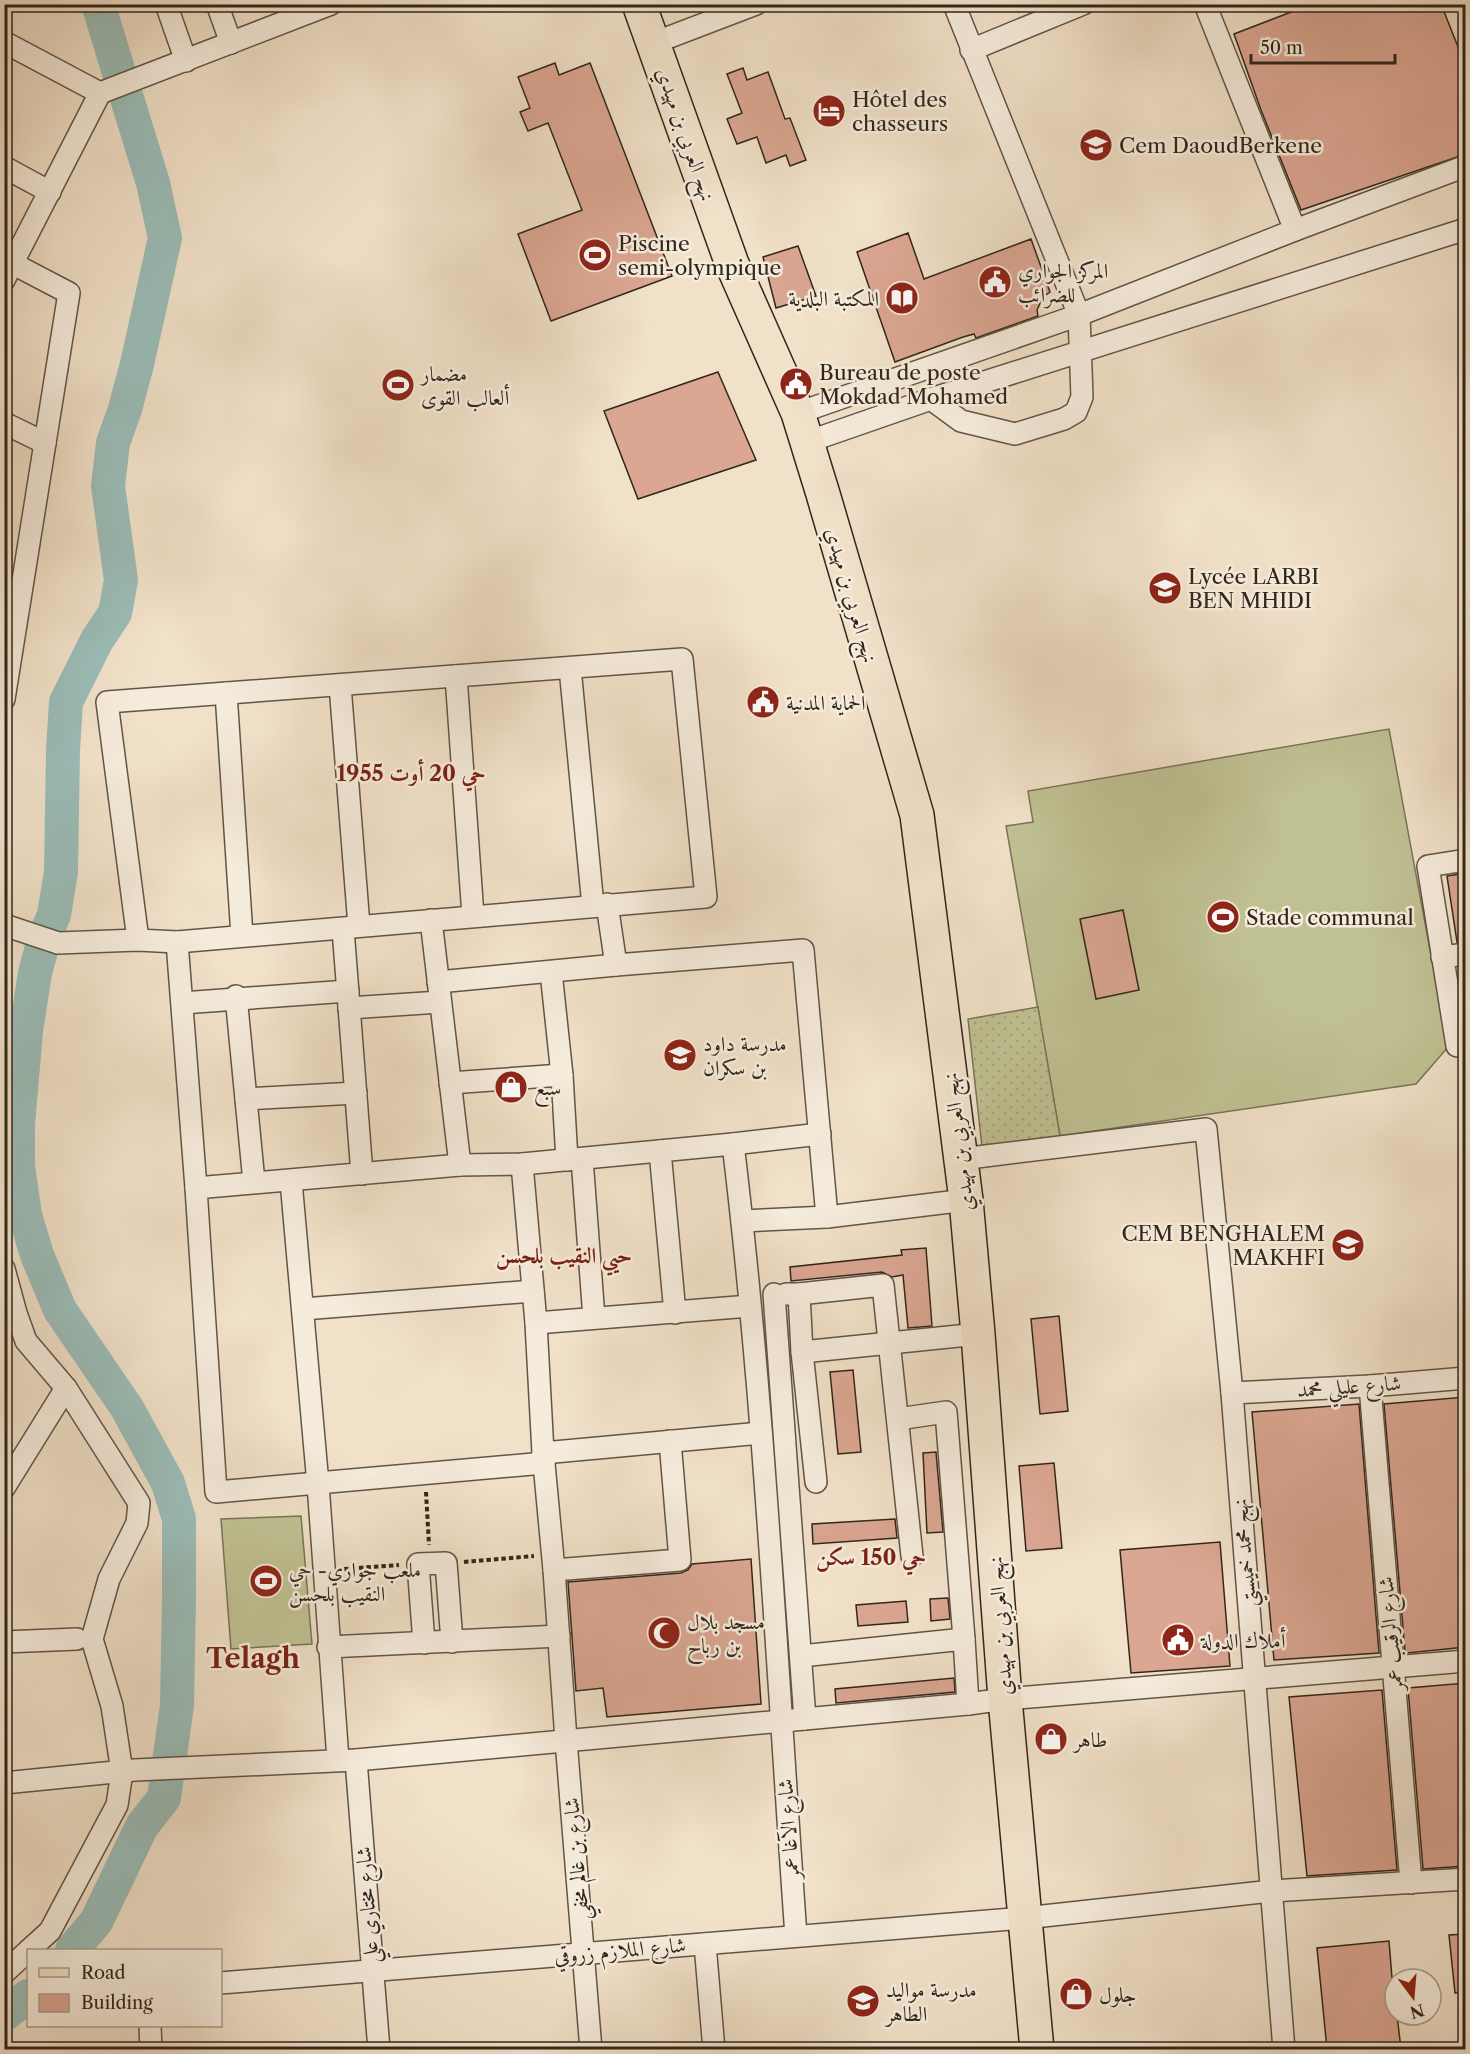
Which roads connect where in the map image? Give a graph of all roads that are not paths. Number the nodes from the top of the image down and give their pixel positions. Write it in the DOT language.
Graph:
graph roads {
  1 [pos="166,4"];
  2 [pos="218,4"];
  3 [pos="331,4"];
  4 [pos="639,4"];
  5 [pos="756,4"];
  6 [pos="954,4"];
  7 [pos="1083,4"];
  8 [pos="1205,4"];
  9 [pos="734,8"];
  10 [pos="309,9"];
  11 [pos="4,42"];
  12 [pos="231,43"];
  13 [pos="654,43"];
  14 [pos="971,50"];
  15 [pos="186,61"];
  16 [pos="101,93"];
  17 [pos="4,166"];
  18 [pos="1466,166"];
  19 [pos="50,192"];
  20 [pos="1466,229"];
  21 [pos="1295,230"];
  22 [pos="732,264"];
  23 [pos="8,268"];
  24 [pos="1079,315"];
  25 [pos="1079,351"];
  26 [pos="931,399"];
  27 [pos="4,423"];
  28 [pos="802,428"];
  29 [pos="45,443"];
  30 [pos="12,603"];
  31 [pos="570,668"];
  32 [pos="456,676"];
  33 [pos="340,685"];
  34 [pos="226,693"];
  35 [pos="4,699"];
  36 [pos="1466,860"];
  37 [pos="600,905"];
  38 [pos="472,916"];
  39 [pos="432,920"];
  40 [pos="4,925"];
  41 [pos="351,927"];
  42 [pos="242,936"];
  43 [pos="138,940"];
  44 [pos="177,942"];
  45 [pos="1466,954"];
  46 [pos="1442,957"];
  47 [pos="616,965"];
  48 [pos="551,972"];
  49 [pos="439,992"];
  50 [pos="236,998"];
  51 [pos="349,999"];
  52 [pos="182,1003"];
  53 [pos="1466,1045"];
  54 [pos="562,1075"];
  55 [pos="450,1083"];
  56 [pos="356,1093"];
  57 [pos="246,1099"];
  58 [pos="820,1134"];
  59 [pos="733,1144"];
  60 [pos="660,1151"];
  61 [pos="574,1159"];
  62 [pos="961,1159"];
  63 [pos="522,1164"];
  64 [pos="460,1165"];
  65 [pos="362,1174"];
  66 [pos="291,1181"];
  67 [pos="254,1182"];
  68 [pos="196,1188"];
  69 [pos="966,1200"];
  70 [pos="827,1217"];
  71 [pos="742,1221"];
  72 [pos="4,1269"];
  73 [pos="533,1291"];
  74 [pos="774,1294"];
  75 [pos="799,1294"];
  76 [pos="749,1298"];
  77 [pos="303,1308"];
  78 [pos="675,1313"];
  79 [pos="594,1318"];
  80 [pos="536,1323"];
  81 [pos="978,1334"];
  82 [pos="891,1344"];
  83 [pos="802,1352"];
  84 [pos="1466,1378"];
  85 [pos="1370,1386"];
  86 [pos="66,1388"];
  87 [pos="1232,1394"];
  88 [pos="898,1419"];
  89 [pos="761,1433"];
  90 [pos="670,1441"];
  91 [pos="544,1458"];
  92 [pos="816,1482"];
  93 [pos="318,1484"];
  94 [pos="4,1488"];
  95 [pos="912,1556"];
  96 [pos="554,1562"];
  97 [pos="559,1636"];
  98 [pos="77,1639"];
  99 [pos="964,1640"];
  100 [pos="4,1642"];
  101 [pos="452,1642"];
  102 [pos="424,1643"];
  103 [pos="328,1647"];
  104 [pos="801,1656"];
  105 [pos="1466,1661"];
  106 [pos="1393,1666"];
  107 [pos="1254,1679"];
  108 [pos="1005,1699"];
  109 [pos="969,1704"];
  110 [pos="805,1719"];
  111 [pos="780,1721"];
  112 [pos="566,1740"];
  113 [pos="347,1760"];
  114 [pos="128,1771"];
  115 [pos="4,1783"];
  116 [pos="1466,1879"];
  117 [pos="1411,1883"];
  118 [pos="1272,1891"];
  119 [pos="1022,1918"];
  120 [pos="796,1936"];
  121 [pos="705,1944"];
  122 [pos="31,1949"];
  123 [pos="27,1953"];
  124 [pos="584,1953"];
  125 [pos="372,1970"];
  126 [pos="4,1973"];
  127 [pos="222,1983"];
  128 [pos="150,2027"];
  129 [pos="151,2049"];
  130 [pos="379,2049"];
  131 [pos="591,2049"];
  132 [pos="714,2049"];
  133 [pos="1037,2049"];
  134 [pos="1284,2049"];
  1 -- 15 [label="street"];
  2 -- 12 [label="street"];
  3 -- 10 [label="street"];
  4 -- 13 [label="main road, نهح العربي بن مهيدي"];
  5 -- 9 [label="street"];
  6 -- 14 [label="street"];
  7 -- 14 [label="street"];
  8 -- 21 [label="street"];
  9 -- 13 [label="street"];
  10 -- 12 [label="street"];
  11 -- 16 [label="street"];
  12 -- 15 [label="street"];
  13 -- 22 [label="main road, نهح العربي بن مهيدي"];
  14 -- 24 [label="street"];
  15 -- 16 [label="street"];
  16 -- 19 [label="street"];
  17 -- 19 [label="street"];
  18 -- 21 [label="street"];
  19 -- 23 [label="street"];
  20 -- 25 [label="street"];
  21 -- 24 [label="street"];
  22 -- 28 [label="main road, نهج العربي بن مهيدي"];
  23 -- 29 [label="street"];
  24 -- 25 [label="street"];
  24 -- 28 [label="street"];
  25 -- 26 [label="street"];
  25 -- 26 [label="street"];
  26 -- 28 [label="street"];
  27 -- 29 [label="street"];
  28 -- 62 [label="main road, نهج العربي بن مهيدي"];
  29 -- 30 [label="street"];
  30 -- 35 [label="street"];
  31 -- 32 [label="street"];
  31 -- 37 [label="street"];
  31 -- 37 [label="street"];
  32 -- 33 [label="street"];
  32 -- 38 [label="street"];
  33 -- 34 [label="street"];
  33 -- 41 [label="street"];
  34 -- 42 [label="street"];
  34 -- 43 [label="street"];
  36 -- 46 [label="street"];
  37 -- 38 [label="street"];
  37 -- 47 [label="street"];
  38 -- 39 [label="street"];
  39 -- 41 [label="street"];
  39 -- 49 [label="street"];
  40 -- 43 [label="street"];
  41 -- 42 [label="street"];
  41 -- 51 [label="street"];
  42 -- 44 [label="street"];
  43 -- 44 [label="street"];
  44 -- 52 [label="street"];
  45 -- 46 [label="street"];
  46 -- 53 [label="street"];
  47 -- 48 [label="street"];
  47 -- 58 [label="street"];
  48 -- 49 [label="street"];
  48 -- 54 [label="street"];
  49 -- 51 [label="street"];
  49 -- 55 [label="street"];
  50 -- 51 [label="street"];
  50 -- 52 [label="street"];
  50 -- 57 [label="street"];
  51 -- 56 [label="street"];
  52 -- 68 [label="street"];
  54 -- 55 [label="street"];
  54 -- 61 [label="street"];
  55 -- 64 [label="street"];
  56 -- 57 [label="street"];
  56 -- 65 [label="street"];
  57 -- 67 [label="street"];
  58 -- 59 [label="street"];
  58 -- 70 [label="street"];
  59 -- 60 [label="street"];
  59 -- 71 [label="street, شارع الآغا عمر"];
  60 -- 61 [label="street"];
  60 -- 78 [label="street"];
  61 -- 63 [label="street"];
  61 -- 79 [label="street"];
  62 -- 69 [label="main road, نهج العربي بن مهيدي"];
  62 -- 87 [label="street, نهج محمد خميستي"];
  63 -- 64 [label="street"];
  63 -- 73 [label="street, شارع بن غالم مخفي"];
  64 -- 65 [label="street"];
  65 -- 66 [label="street"];
  66 -- 67 [label="street"];
  66 -- 77 [label="street, شارع مختاري علي"];
  67 -- 68 [label="street"];
  68 -- 93 [label="street"];
  69 -- 70 [label="street"];
  69 -- 81 [label="main road, نهج العربي بن مهيدي"];
  70 -- 71 [label="street"];
  71 -- 76 [label="street, شارع الآغا عمر"];
  72 -- 86 [label="street"];
  73 -- 77 [label="street"];
  73 -- 80 [label="street, شارع بن غالم مخفي"];
  74 -- 75 [label="street"];
  74 -- 76 [label="street"];
  74 -- 104 [label="street"];
  75 -- 82 [label="street"];
  75 -- 83 [label="street"];
  76 -- 78 [label="street"];
  76 -- 89 [label="street, شارع الآغا عمر"];
  77 -- 93 [label="street, شارع مختاري علي"];
  78 -- 79 [label="street"];
  79 -- 80 [label="street"];
  80 -- 91 [label="street, شارع بن غالم مخفي"];
  81 -- 82 [label="street"];
  81 -- 108 [label="main road, نهج العربي بن مهيدي"];
  82 -- 83 [label="street"];
  82 -- 88 [label="street"];
  83 -- 92 [label="street"];
  84 -- 85 [label="street, شارع عليلي محمد"];
  85 -- 87 [label="street, شارع عليلي محمد"];
  85 -- 106 [label="street, شارع الرقيب عمر"];
  86 -- 94 [label="street"];
  86 -- 114 [label="street"];
  87 -- 107 [label="street, نهج محمد خميستي"];
  88 -- 95 [label="street"];
  88 -- 99 [label="street"];
  89 -- 90 [label="street"];
  89 -- 111 [label="street, شارع الآغا عمر"];
  90 -- 91 [label="street"];
  90 -- 96 [label="street"];
  91 -- 93 [label="street"];
  91 -- 96 [label="street, شارع بن غالم مخفي"];
  93 -- 103 [label="street, شارع مختاري علي"];
  96 -- 97 [label="street, شارع بن غالم مخفي"];
  97 -- 101 [label="street"];
  97 -- 112 [label="street, شارع بن غالم مخفي"];
  98 -- 100 [label="street"];
  99 -- 104 [label="street"];
  99 -- 109 [label="street"];
  101 -- 102 [label="street"];
  101 -- 102 [label="street"];
  102 -- 103 [label="street"];
  103 -- 113 [label="street, شارع مختاري علي"];
  104 -- 110 [label="street"];
  105 -- 106 [label="street"];
  106 -- 107 [label="street"];
  106 -- 117 [label="street, شارع الرقيب عمر"];
  107 -- 108 [label="street"];
  107 -- 118 [label="street, نهج محمد خميستي"];
  108 -- 109 [label="street"];
  108 -- 119 [label="main road, نهج العربي بن مهيدي"];
  109 -- 110 [label="street"];
  110 -- 111 [label="street"];
  111 -- 112 [label="street"];
  111 -- 120 [label="street, شارع الآغا عمر"];
  112 -- 113 [label="street"];
  112 -- 124 [label="street, شارع بن غالم مخفي"];
  113 -- 114 [label="street"];
  113 -- 125 [label="street, شارع مختاري علي"];
  114 -- 115 [label="street"];
  114 -- 122 [label="street"];
  116 -- 117 [label="street, شارع الملازم زروقي"];
  117 -- 118 [label="street, شارع الملازم زروقي"];
  118 -- 119 [label="street, شارع الملازم زروقي"];
  118 -- 134 [label="street, نهج محمد خميستي"];
  119 -- 120 [label="street, شارع الملازم زروقي"];
  119 -- 133 [label="main road, نهج العربي بن مهيدي"];
  120 -- 121 [label="street, شارع الملازم زروقي"];
  121 -- 124 [label="street, شارع الملازم زروقي"];
  121 -- 132 [label="street"];
  123 -- 126 [label="street"];
  124 -- 125 [label="street, شارع الملازم زروقي"];
  124 -- 131 [label="street, شارع بن غالم مخفي"];
  125 -- 127 [label="street, شارع الملازم زروقي"];
  125 -- 130 [label="street, شارع مختاري علي"];
  128 -- 129 [label="street"];
}
